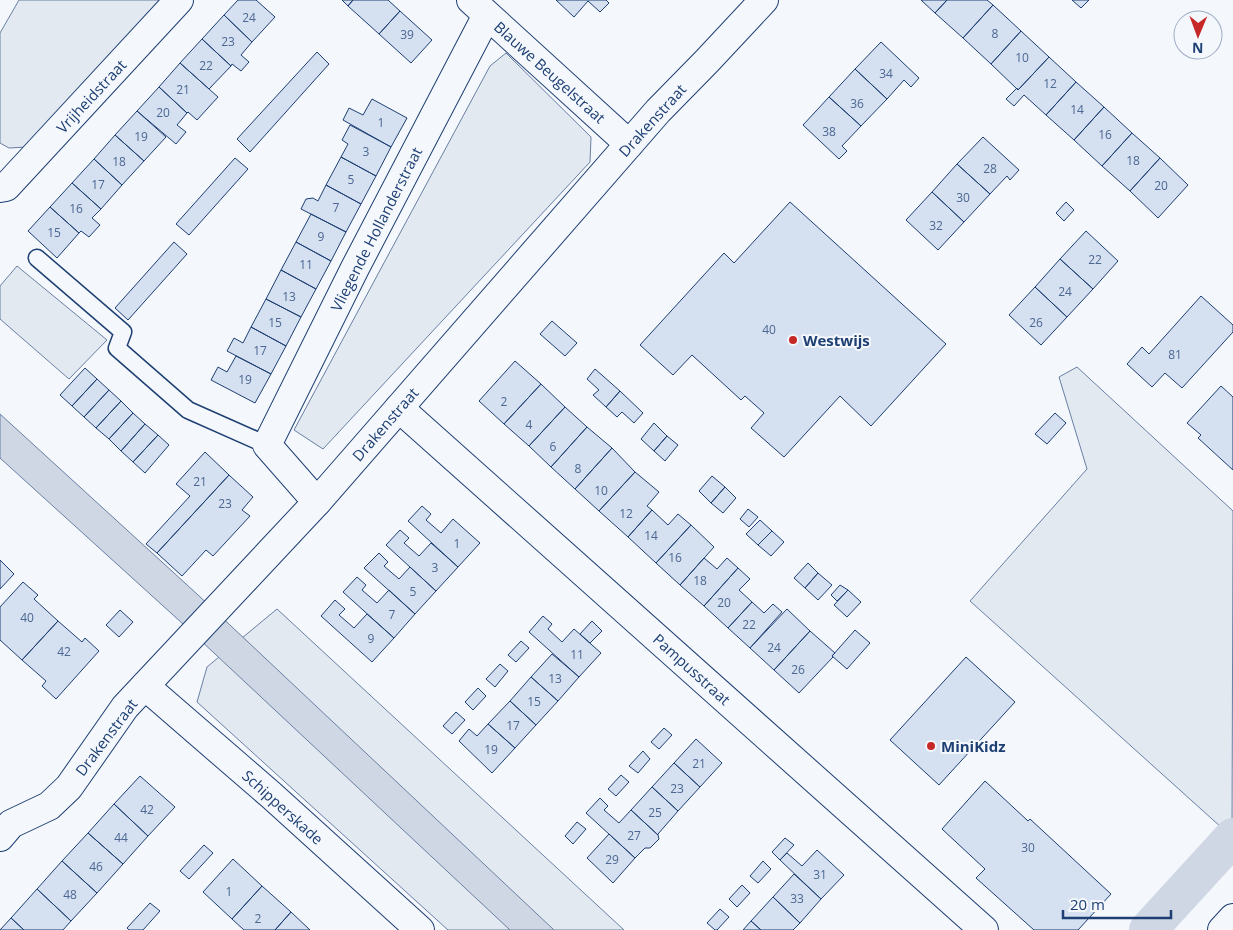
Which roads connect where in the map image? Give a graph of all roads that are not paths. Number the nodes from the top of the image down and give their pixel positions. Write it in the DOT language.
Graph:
graph roads {
  1 [pos="179,0"];
  2 [pos="764,0"];
  3 [pos="479,7"];
  4 [pos="629,144"];
  5 [pos="0,188"];
  6 [pos="37,258"];
  7 [pos="399,408"];
  8 [pos="268,445"];
  9 [pos="317,502"];
  10 [pos="146,686"];
  11 [pos="0,837"];
  12 [pos="1233,918"];
  13 [pos="420,930"];
  14 [pos="984,930"];
  15 [pos="1222,930"];
  1 -- 5 [label="street, Vrijheidstraat"];
  2 -- 4 [label="street, Drakenstraat"];
  3 -- 4 [label="street, Blauwe Beugelstraat"];
  3 -- 8 [label="street, Vliegende Hollanderstraat"];
  4 -- 7 [label="street, Drakenstraat"];
  6 -- 8 [label="lane"];
  7 -- 9 [label="street, Drakenstraat"];
  7 -- 14 [label="street, Pampusstraat"];
  8 -- 9 [label="street"];
  9 -- 10 [label="street, Drakenstraat"];
  10 -- 11 [label="street, Drakenstraat"];
  10 -- 13 [label="street, Schipperskade"];
  12 -- 15 [label="street"];
}
